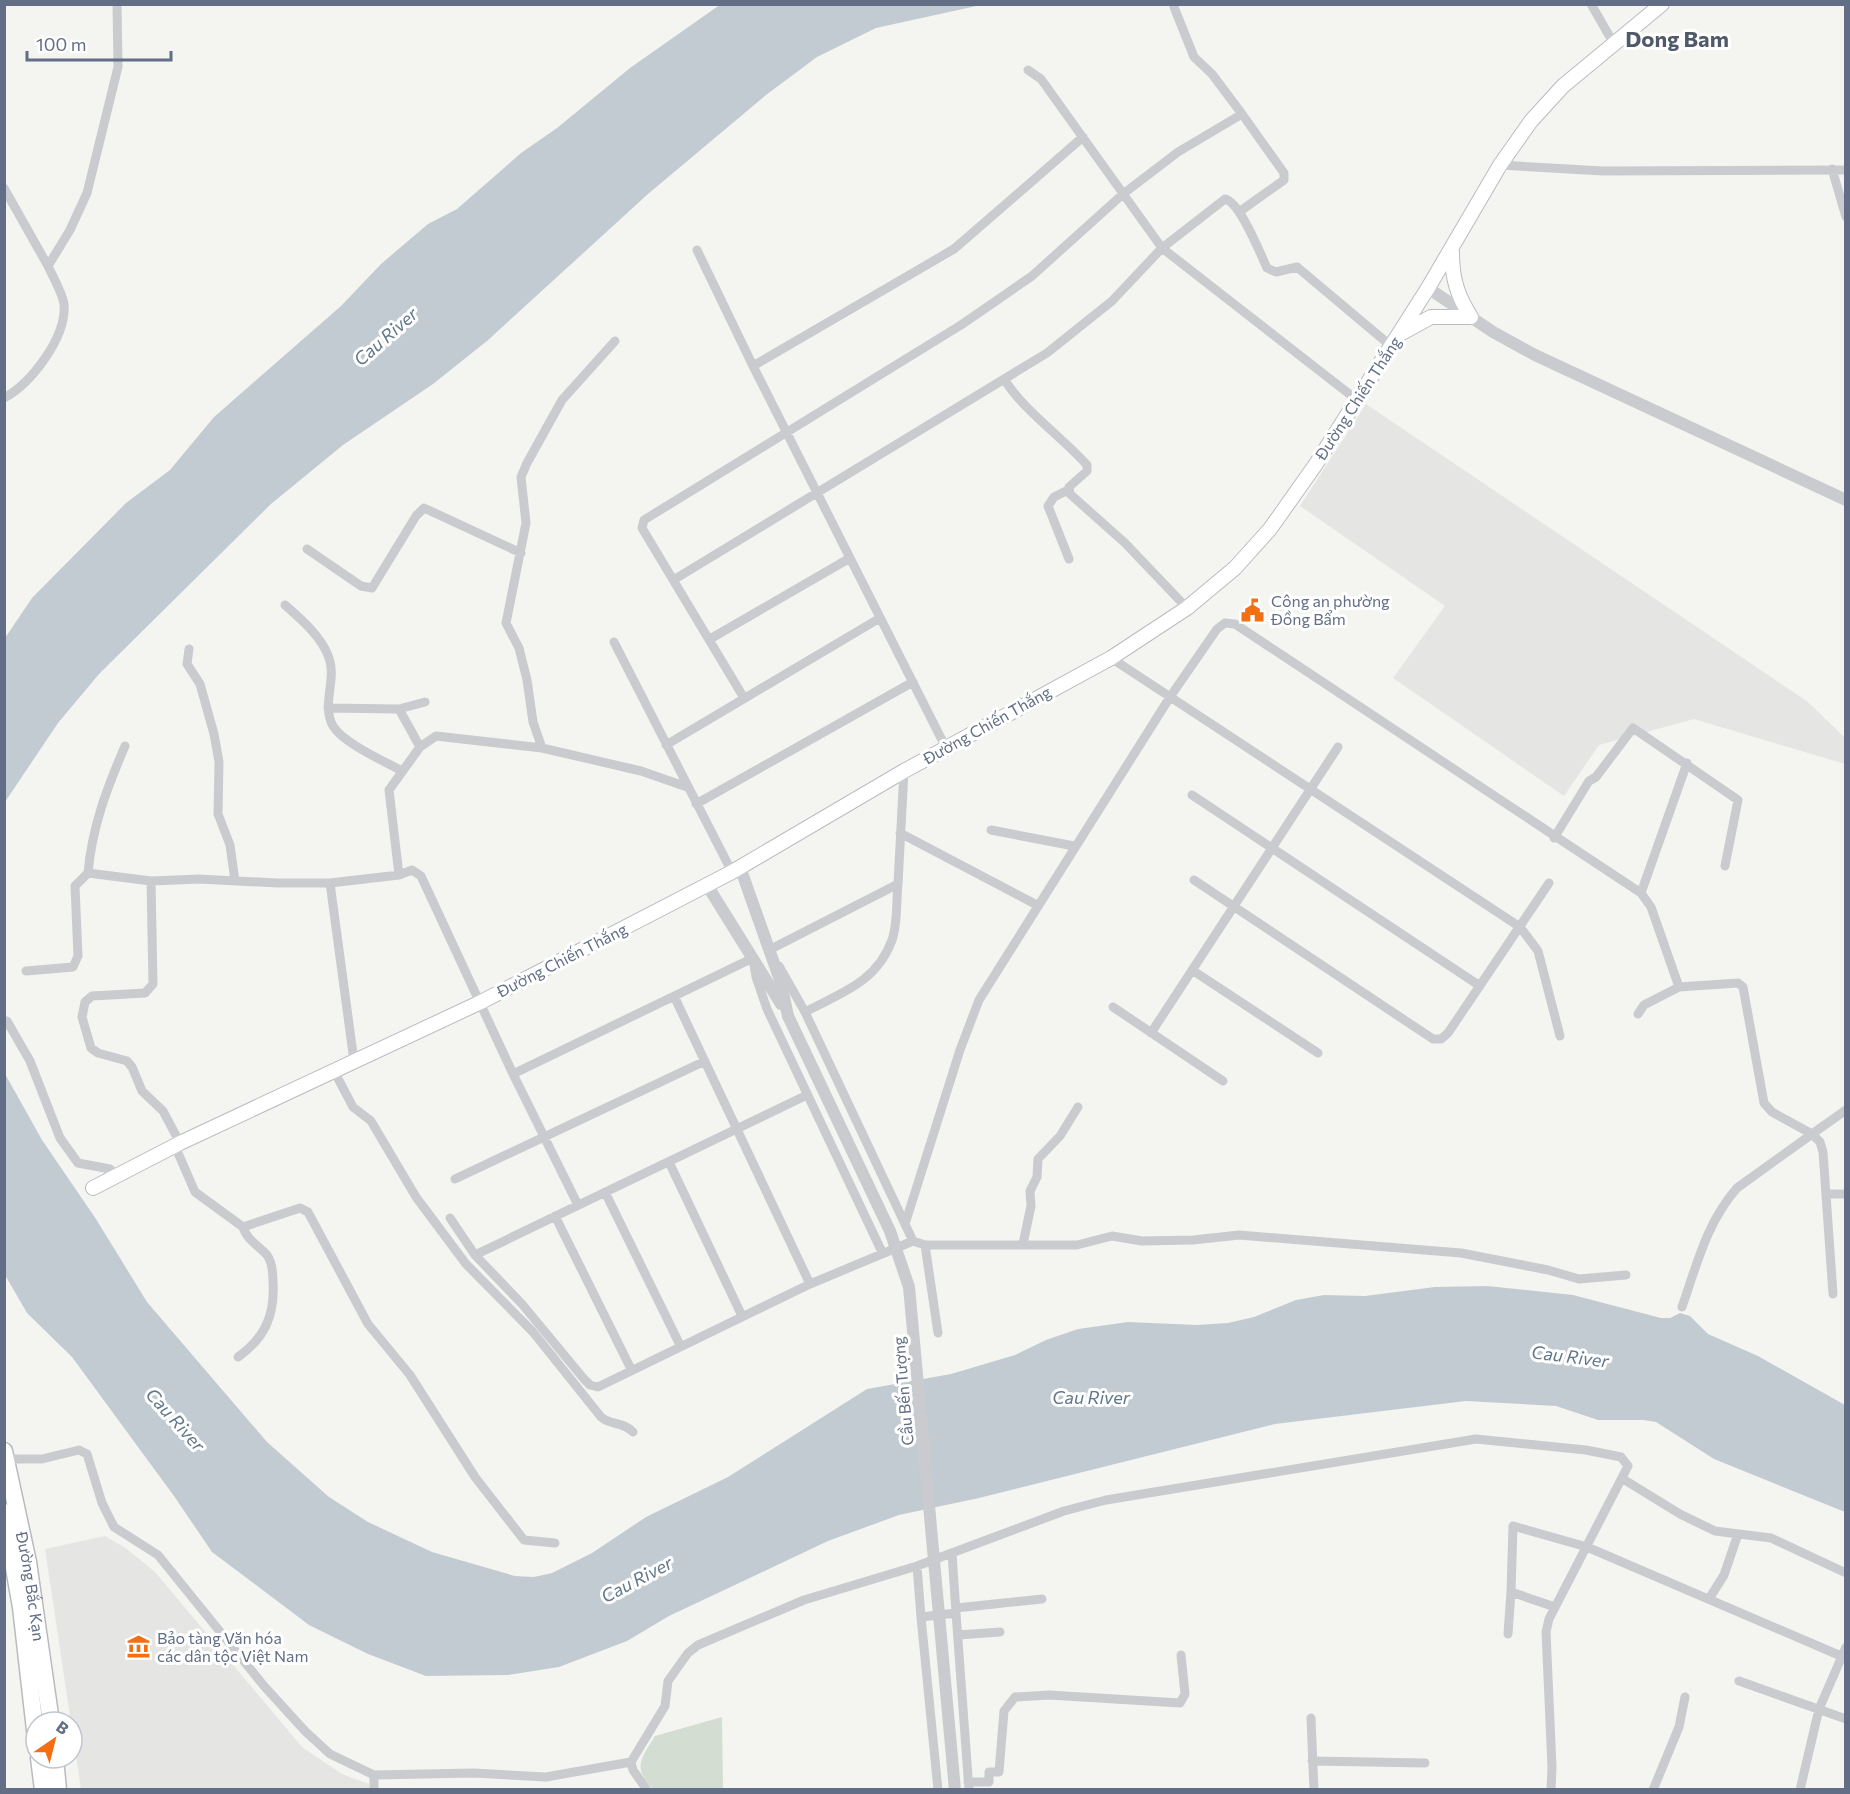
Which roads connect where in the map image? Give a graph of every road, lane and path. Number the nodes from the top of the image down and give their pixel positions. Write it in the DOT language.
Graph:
graph roads {
  1 [pos="117,4"];
  2 [pos="1591,4"];
  3 [pos="1662,4"];
  4 [pos="1174,7"];
  5 [pos="1614,44"];
  6 [pos="1028,70"];
  7 [pos="1242,114"];
  8 [pos="1083,137"];
  9 [pos="1500,165"];
  10 [pos="1832,169"];
  11 [pos="1845,170"];
  12 [pos="4,188"];
  13 [pos="1123,194"];
  14 [pos="1239,212"];
  15 [pos="1845,217"];
  16 [pos="1162,248"];
  17 [pos="698,250"];
  18 [pos="1452,250"];
  19 [pos="48,266"];
  20 [pos="1428,288"];
  21 [pos="1471,317"];
  22 [pos="615,341"];
  23 [pos="1395,341"];
  24 [pos="753,366"];
  25 [pos="1004,379"];
  26 [pos="4,398"];
  27 [pos="1357,400"];
  28 [pos="786,432"];
  29 [pos="1068,490"];
  30 [pos="817,492"];
  31 [pos="1845,500"];
  32 [pos="307,549"];
  33 [pos="521,553"];
  34 [pos="850,558"];
  35 [pos="1069,559"];
  36 [pos="675,579"];
  37 [pos="285,605"];
  38 [pos="1187,608"];
  39 [pos="880,618"];
  40 [pos="710,639"];
  41 [pos="614,642"];
  42 [pos="189,649"];
  43 [pos="1111,658"];
  44 [pos="913,682"];
  45 [pos="1170,697"];
  46 [pos="744,698"];
  47 [pos="425,702"];
  48 [pos="328,708"];
  49 [pos="399,709"];
  50 [pos="666,745"];
  51 [pos="125,746"];
  52 [pos="420,747"];
  53 [pos="1338,747"];
  54 [pos="542,748"];
  55 [pos="946,748"];
  56 [pos="1687,764"];
  57 [pos="402,771"];
  58 [pos="904,771"];
  59 [pos="687,787"];
  60 [pos="1310,789"];
  61 [pos="1192,795"];
  62 [pos="696,804"];
  63 [pos="991,830"];
  64 [pos="900,833"];
  65 [pos="1554,838"];
  66 [pos="1074,846"];
  67 [pos="1272,848"];
  68 [pos="1725,866"];
  69 [pos="736,869"];
  70 [pos="88,873"];
  71 [pos="399,874"];
  72 [pos="1194,880"];
  73 [pos="151,881"];
  74 [pos="235,881"];
  75 [pos="330,883"];
  76 [pos="1549,883"];
  77 [pos="898,884"];
  78 [pos="707,885"];
  79 [pos="1641,893"];
  80 [pos="1037,905"];
  81 [pos="1234,906"];
  82 [pos="1520,927"];
  83 [pos="769,950"];
  84 [pos="753,958"];
  85 [pos="1192,970"];
  86 [pos="26,971"];
  87 [pos="1480,986"];
  88 [pos="1680,987"];
  89 [pos="674,996"];
  90 [pos="481,1002"];
  91 [pos="1113,1007"];
  92 [pos="805,1012"];
  93 [pos="1638,1014"];
  94 [pos="788,1016"];
  95 [pos="7,1021"];
  96 [pos="1151,1033"];
  97 [pos="1560,1036"];
  98 [pos="1318,1053"];
  99 [pos="354,1061"];
  100 [pos="705,1061"];
  101 [pos="334,1071"];
  102 [pos="513,1074"];
  103 [pos="1223,1081"];
  104 [pos="807,1095"];
  105 [pos="1078,1107"];
  106 [pos="1845,1110"];
  107 [pos="737,1129"];
  108 [pos="1812,1134"];
  109 [pos="544,1138"];
  110 [pos="177,1144"];
  111 [pos="669,1161"];
  112 [pos="116,1176"];
  113 [pos="454,1179"];
  114 [pos="93,1188"];
  115 [pos="605,1192"];
  116 [pos="1827,1194"];
  117 [pos="1845,1194"];
  118 [pos="578,1205"];
  119 [pos="555,1216"];
  120 [pos="450,1218"];
  121 [pos="905,1224"];
  122 [pos="243,1227"];
  123 [pos="913,1241"];
  124 [pos="1023,1244"];
  125 [pos="925,1245"];
  126 [pos="882,1252"];
  127 [pos="475,1255"];
  128 [pos="1626,1275"];
  129 [pos="810,1284"];
  130 [pos="1833,1293"];
  131 [pos="1682,1307"];
  132 [pos="742,1316"];
  133 [pos="938,1333"];
  134 [pos="680,1345"];
  135 [pos="238,1357"];
  136 [pos="631,1369"];
  137 [pos="633,1432"];
  138 [pos="6,1456"];
  139 [pos="1623,1479"];
  140 [pos="4,1512"];
  141 [pos="1738,1534"];
  142 [pos="555,1543"];
  143 [pos="1587,1546"];
  144 [pos="952,1554"];
  145 [pos="917,1566"];
  146 [pos="1845,1573"];
  147 [pos="1511,1592"];
  148 [pos="1042,1599"];
  149 [pos="1708,1599"];
  150 [pos="1555,1607"];
  151 [pos="956,1611"];
  152 [pos="921,1617"];
  153 [pos="1000,1632"];
  154 [pos="1508,1634"];
  155 [pos="958,1635"];
  156 [pos="1843,1651"];
  157 [pos="1181,1655"];
  158 [pos="1739,1681"];
  159 [pos="1685,1697"];
  160 [pos="1819,1709"];
  161 [pos="33,1710"];
  162 [pos="49,1710"];
  163 [pos="1311,1718"];
  164 [pos="1845,1719"];
  165 [pos="1312,1761"];
  166 [pos="631,1762"];
  167 [pos="1425,1763"];
  168 [pos="40,1770"];
  169 [pos="56,1770"];
  170 [pos="374,1775"];
  171 [pos="969,1786"];
  172 [pos="43,1790"];
  173 [pos="58,1790"];
  174 [pos="374,1790"];
  175 [pos="647,1790"];
  176 [pos="938,1790"];
  177 [pos="955,1790"];
  178 [pos="1314,1790"];
  179 [pos="1551,1790"];
  180 [pos="1653,1790"];
  181 [pos="1800,1790"];
  1 -- 19 [label="street"];
  2 -- 5 [label="street"];
  3 -- 5 [label="main road, Đường Chiến Thắng"];
  4 -- 7 [label="street"];
  5 -- 9 [label="main road, Đường Chiến Thắng"];
  6 -- 8 [label="street"];
  7 -- 13 [label="street"];
  7 -- 14 [label="street"];
  8 -- 13 [label="street"];
  8 -- 24 [label="street"];
  9 -- 10 [label="street"];
  9 -- 18 [label="main road, Đường Chiến Thắng"];
  10 -- 11 [label="street"];
  10 -- 15 [label="street"];
  12 -- 19 [label="street"];
  13 -- 16 [label="street"];
  13 -- 28 [label="street"];
  14 -- 16 [label="street"];
  14 -- 23 [label="street"];
  16 -- 25 [label="street"];
  16 -- 27 [label="street"];
  17 -- 24 [label="street"];
  18 -- 20 [label="main road, Đường Chiến Thắng"];
  18 -- 21 [label="main road"];
  19 -- 26 [label="street"];
  20 -- 21 [label="street"];
  20 -- 23 [label="main road, Đường Chiến Thắng"];
  21 -- 23 [label="main road"];
  21 -- 31 [label="street"];
  22 -- 33 [label="street"];
  23 -- 27 [label="main road, Đường Chiến Thắng"];
  24 -- 28 [label="street"];
  25 -- 29 [label="street"];
  25 -- 30 [label="street"];
  27 -- 38 [label="main road, Đường Chiến Thắng"];
  28 -- 30 [label="street"];
  28 -- 36 [label="street"];
  29 -- 35 [label="street"];
  29 -- 38 [label="street"];
  30 -- 34 [label="street"];
  30 -- 36 [label="street"];
  32 -- 33 [label="street"];
  33 -- 54 [label="street"];
  34 -- 39 [label="street"];
  34 -- 40 [label="street"];
  36 -- 40 [label="street"];
  37 -- 48 [label="street"];
  38 -- 43 [label="main road, Đường Chiến Thắng"];
  39 -- 44 [label="street"];
  39 -- 46 [label="street"];
  40 -- 46 [label="street"];
  41 -- 50 [label="street"];
  42 -- 74 [label="street"];
  43 -- 45 [label="street"];
  43 -- 55 [label="main road, Đường Chiến Thắng"];
  44 -- 55 [label="street"];
  44 -- 62 [label="street"];
  45 -- 60 [label="street"];
  45 -- 65 [label="street"];
  45 -- 66 [label="street"];
  46 -- 50 [label="street"];
  47 -- 49 [label="street"];
  48 -- 49 [label="street"];
  48 -- 57 [label="street"];
  49 -- 52 [label="street"];
  50 -- 59 [label="street"];
  51 -- 70 [label="street"];
  52 -- 54 [label="street"];
  52 -- 57 [label="street"];
  53 -- 60 [label="street"];
  54 -- 59 [label="street"];
  55 -- 58 [label="main road, Đường Chiến Thắng"];
  56 -- 65 [label="street"];
  56 -- 68 [label="street"];
  56 -- 79 [label="street"];
  57 -- 71 [label="street"];
  58 -- 64 [label="street"];
  58 -- 69 [label="main road, Đường Chiến Thắng"];
  59 -- 62 [label="street"];
  60 -- 67 [label="street"];
  60 -- 82 [label="street"];
  61 -- 67 [label="street"];
  62 -- 69 [label="street"];
  63 -- 66 [label="street"];
  64 -- 77 [label="street"];
  64 -- 80 [label="street"];
  65 -- 79 [label="street"];
  66 -- 80 [label="street"];
  67 -- 81 [label="street"];
  67 -- 87 [label="street"];
  69 -- 78 [label="main road, Đường Chiến Thắng"];
  69 -- 83 [label="street"];
  70 -- 73 [label="street"];
  70 -- 86 [label="street"];
  71 -- 75 [label="street"];
  71 -- 90 [label="street"];
  72 -- 81 [label="street"];
  73 -- 74 [label="street"];
  73 -- 110 [label="street"];
  74 -- 75 [label="street"];
  75 -- 99 [label="street"];
  76 -- 82 [label="street"];
  77 -- 83 [label="street"];
  77 -- 92 [label="street"];
  78 -- 84 [label="street"];
  78 -- 90 [label="main road, Đường Chiến Thắng"];
  79 -- 88 [label="street"];
  80 -- 121 [label="street"];
  81 -- 85 [label="street"];
  81 -- 87 [label="street"];
  82 -- 87 [label="street"];
  82 -- 97 [label="street"];
  83 -- 92 [label="street"];
  83 -- 94 [label="street"];
  84 -- 89 [label="street"];
  84 -- 94 [label="street"];
  84 -- 104 [label="street"];
  85 -- 96 [label="street"];
  85 -- 98 [label="street"];
  88 -- 93 [label="street"];
  88 -- 108 [label="street"];
  89 -- 100 [label="street"];
  89 -- 102 [label="street"];
  90 -- 99 [label="main road, Đường Chiến Thắng"];
  90 -- 102 [label="street"];
  91 -- 96 [label="street"];
  92 -- 121 [label="street"];
  94 -- 177 [label="street, Cầu Bến Tượng, bridge"];
  95 -- 112 [label="street"];
  96 -- 103 [label="street"];
  99 -- 101 [label="main road, Đường Chiến Thắng"];
  100 -- 107 [label="street"];
  100 -- 109 [label="street"];
  101 -- 110 [label="main road, Đường Chiến Thắng"];
  101 -- 137 [label="street"];
  102 -- 109 [label="street"];
  104 -- 107 [label="street"];
  104 -- 126 [label="street"];
  105 -- 124 [label="street"];
  106 -- 108 [label="street"];
  107 -- 111 [label="street"];
  107 -- 129 [label="street"];
  108 -- 116 [label="street"];
  108 -- 131 [label="street"];
  109 -- 113 [label="street"];
  109 -- 118 [label="street"];
  110 -- 112 [label="main road, Đường Chiến Thắng"];
  110 -- 122 [label="street"];
  111 -- 115 [label="street"];
  111 -- 132 [label="street"];
  112 -- 114 [label="main road, Đường Chiến Thắng"];
  115 -- 118 [label="street"];
  115 -- 134 [label="street"];
  116 -- 117 [label="street"];
  116 -- 130 [label="street"];
  118 -- 119 [label="street"];
  119 -- 127 [label="street"];
  119 -- 136 [label="street"];
  120 -- 127 [label="street"];
  121 -- 123 [label="street"];
  122 -- 135 [label="street"];
  122 -- 142 [label="street"];
  123 -- 125 [label="street"];
  123 -- 126 [label="street"];
  124 -- 125 [label="street"];
  124 -- 128 [label="street"];
  125 -- 133 [label="street"];
  126 -- 129 [label="street"];
  127 -- 136 [label="street"];
  129 -- 132 [label="street"];
  132 -- 134 [label="street"];
  134 -- 136 [label="street"];
  138 -- 162 [label="highway, Đường Bắc Kạn"];
  138 -- 170 [label="street"];
  139 -- 141 [label="street"];
  139 -- 143 [label="street"];
  139 -- 144 [label="street"];
  140 -- 161 [label="highway, Đường Bắc Kạn"];
  141 -- 146 [label="street"];
  141 -- 149 [label="street"];
  143 -- 147 [label="street"];
  143 -- 149 [label="street"];
  143 -- 150 [label="street"];
  144 -- 145 [label="street"];
  144 -- 151 [label="street"];
  145 -- 152 [label="street"];
  145 -- 166 [label="street"];
  147 -- 150 [label="street"];
  147 -- 154 [label="street"];
  148 -- 151 [label="street"];
  149 -- 156 [label="street"];
  150 -- 179 [label="street"];
  151 -- 152 [label="street"];
  151 -- 155 [label="street"];
  152 -- 176 [label="street"];
  153 -- 155 [label="street"];
  155 -- 171 [label="street"];
  156 -- 160 [label="street"];
  157 -- 171 [label="street"];
  158 -- 160 [label="street"];
  159 -- 180 [label="street"];
  160 -- 164 [label="street"];
  160 -- 181 [label="street"];
  163 -- 165 [label="street"];
  165 -- 167 [label="street"];
  165 -- 178 [label="street"];
  166 -- 170 [label="street"];
  166 -- 175 [label="street"];
  168 -- 172 [label="highway"];
  169 -- 173 [label="highway"];
  170 -- 174 [label="street"];
}
